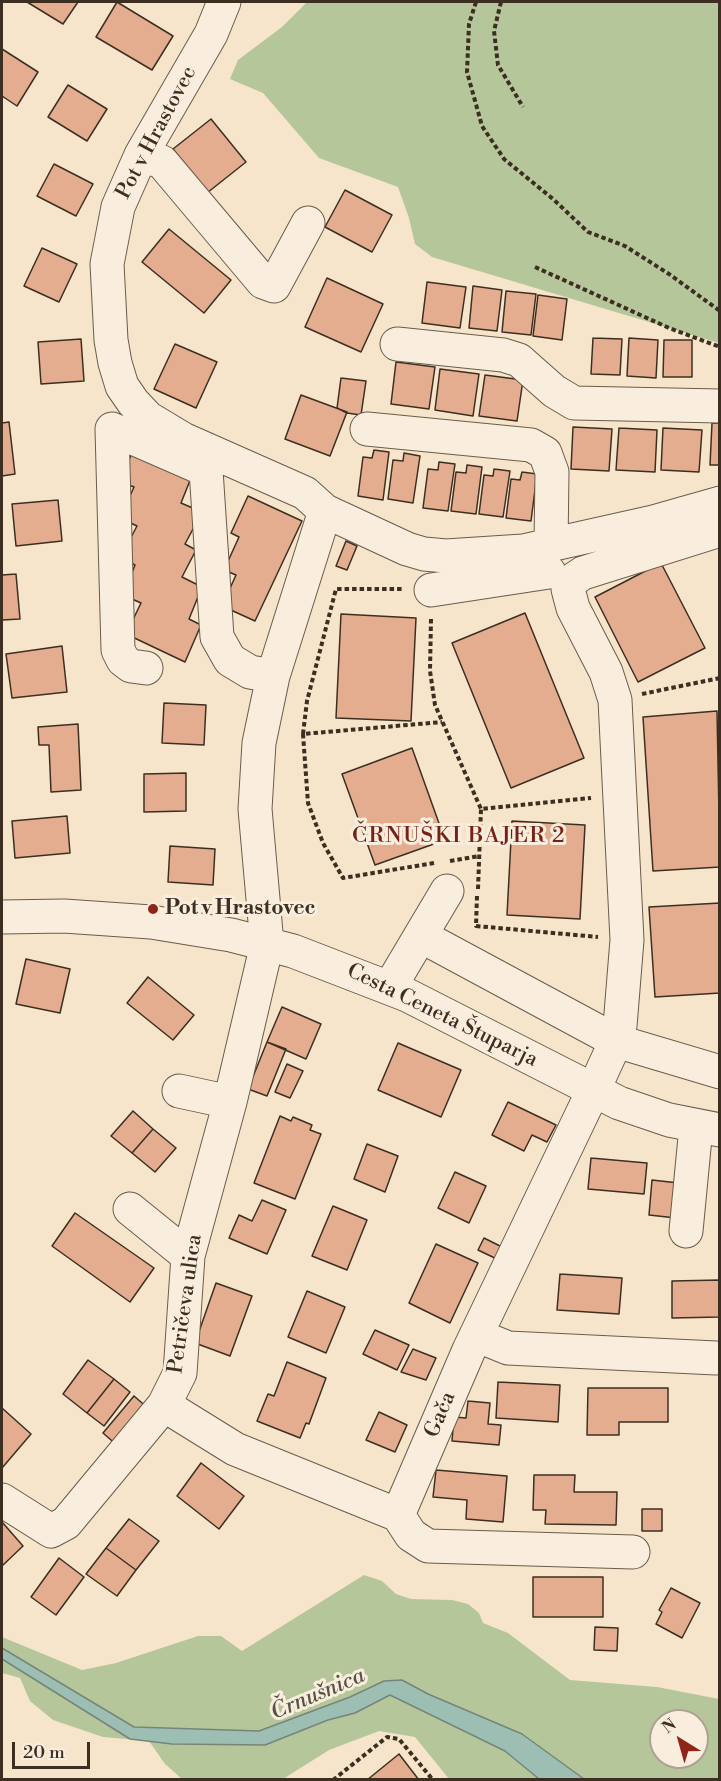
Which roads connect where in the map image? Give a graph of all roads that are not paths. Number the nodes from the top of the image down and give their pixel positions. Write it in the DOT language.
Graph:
graph roads {
  1 [pos="224,2"];
  2 [pos="141,155"];
  3 [pos="308,223"];
  4 [pos="397,344"];
  5 [pos="720,406"];
  6 [pos="367,429"];
  7 [pos="720,502"];
  8 [pos="325,511"];
  9 [pos="720,530"];
  10 [pos="550,559"];
  11 [pos="431,590"];
  12 [pos="146,668"];
  13 [pos="273,676"];
  14 [pos="447,891"];
  15 [pos="2,917"];
  16 [pos="421,936"];
  17 [pos="267,944"];
  18 [pos="390,987"];
  19 [pos="616,1041"];
  20 [pos="720,1072"];
  21 [pos="179,1091"];
  22 [pos="593,1091"];
  23 [pos="230,1102"];
  24 [pos="708,1128"];
  25 [pos="129,1209"];
  26 [pos="686,1231"];
  27 [pos="188,1256"];
  28 [pos="476,1335"];
  29 [pos="716,1358"];
  30 [pos="164,1405"];
  31 [pos="2,1500"];
  32 [pos="398,1515"];
  33 [pos="633,1552"];
  1 -- 2 [label="street, Pot v Hrastovec"];
  2 -- 3 [label="street"];
  2 -- 8 [label="street, Pot v Hrastovec"];
  4 -- 5 [label="street"];
  6 -- 10 [label="street"];
  7 -- 10 [label="street, Pot v Hrastovec"];
  8 -- 10 [label="street, Pot v Hrastovec"];
  8 -- 13 [label="street"];
  9 -- 19 [label="street, Gača"];
  10 -- 11 [label="street"];
  12 -- 13 [label="street"];
  13 -- 17 [label="street"];
  14 -- 16 [label="street"];
  15 -- 17 [label="street, Cesta Ceneta Štuparja"];
  16 -- 18 [label="street"];
  16 -- 19 [label="street"];
  17 -- 18 [label="street, Cesta Ceneta Štuparja"];
  17 -- 23 [label="street, Petričeva ulica"];
  18 -- 22 [label="street, Cesta Ceneta Štuparja"];
  19 -- 20 [label="street"];
  19 -- 22 [label="street, Gača"];
  21 -- 23 [label="street"];
  22 -- 24 [label="street, Cesta Ceneta Štuparja"];
  22 -- 28 [label="street, Gača"];
  23 -- 27 [label="street, Petričeva ulica"];
  24 -- 26 [label="street, Cesta Ceneta Štuparja"];
  25 -- 27 [label="street"];
  27 -- 30 [label="street, Petričeva ulica"];
  28 -- 29 [label="street"];
  28 -- 32 [label="street, Gača"];
  30 -- 31 [label="street, Petričeva ulica"];
  30 -- 32 [label="street"];
  32 -- 33 [label="street"];
}
